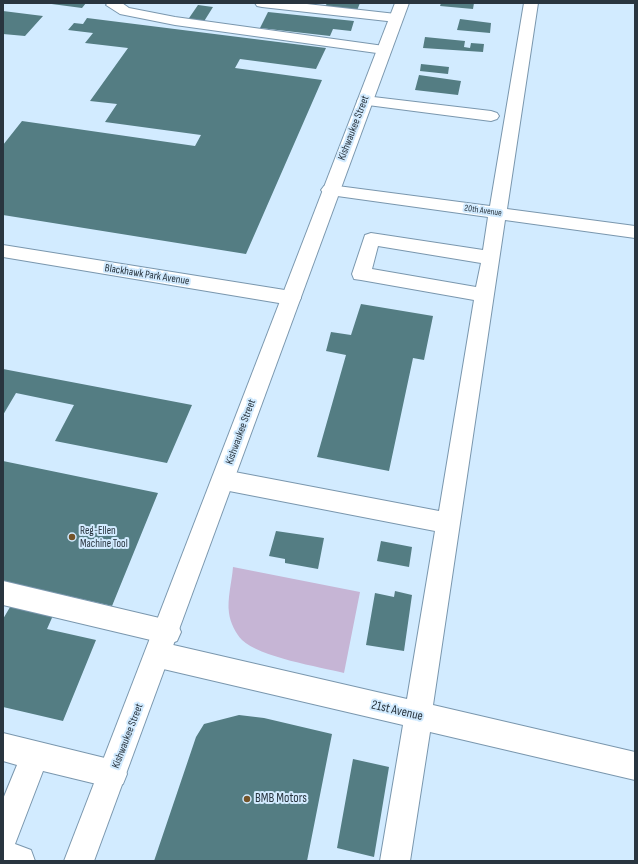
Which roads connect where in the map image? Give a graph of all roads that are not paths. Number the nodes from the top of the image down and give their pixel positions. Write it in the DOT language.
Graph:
graph roads {
  1 [pos="115,3"];
  2 [pos="262,3"];
  3 [pos="531,3"];
  4 [pos="399,11"];
  5 [pos="384,50"];
  6 [pos="364,101"];
  7 [pos="491,116"];
  8 [pos="330,190"];
  9 [pos="498,213"];
  10 [pos="635,232"];
  11 [pos="3,251"];
  12 [pos="491,258"];
  13 [pos="485,295"];
  14 [pos="291,298"];
  15 [pos="224,480"];
  16 [pos="449,524"];
  17 [pos="3,593"];
  18 [pos="163,644"];
  19 [pos="418,716"];
  20 [pos="3,747"];
  21 [pos="36,754"];
  22 [pos="635,766"];
  23 [pos="113,774"];
  24 [pos="3,837"];
  25 [pos="3,856"];
  26 [pos="20,861"];
  27 [pos="79,861"];
  28 [pos="395,861"];
  1 -- 5 [label="main road"];
  2 -- 4 [label="main road"];
  3 -- 9 [label="main road"];
  4 -- 5 [label="main road, Kishwaukee Street"];
  5 -- 6 [label="main road, Kishwaukee Street"];
  6 -- 7 [label="main road"];
  6 -- 8 [label="main road, Kishwaukee Street"];
  8 -- 9 [label="main road, 20th Avenue"];
  8 -- 14 [label="main road, Kishwaukee Street"];
  9 -- 10 [label="main road, 20th Avenue"];
  9 -- 12 [label="main road"];
  11 -- 14 [label="main road, Blackhawk Park Avenue"];
  12 -- 13 [label="main road"];
  12 -- 13 [label="main road"];
  13 -- 16 [label="main road"];
  14 -- 15 [label="main road, Kishwaukee Street"];
  15 -- 16 [label="main road"];
  15 -- 18 [label="main road, Kishwaukee Street"];
  16 -- 19 [label="main road"];
  17 -- 18 [label="main road, 21st Avenue"];
  18 -- 19 [label="main road, 21st Avenue"];
  18 -- 23 [label="main road, Kishwaukee Street"];
  19 -- 22 [label="main road, 21st Avenue"];
  19 -- 28 [label="main road"];
  20 -- 21 [label="main road"];
  21 -- 23 [label="main road"];
  21 -- 24 [label="main road"];
  23 -- 27 [label="main road, Kishwaukee Street"];
  25 -- 26 [label="main road"];
}
